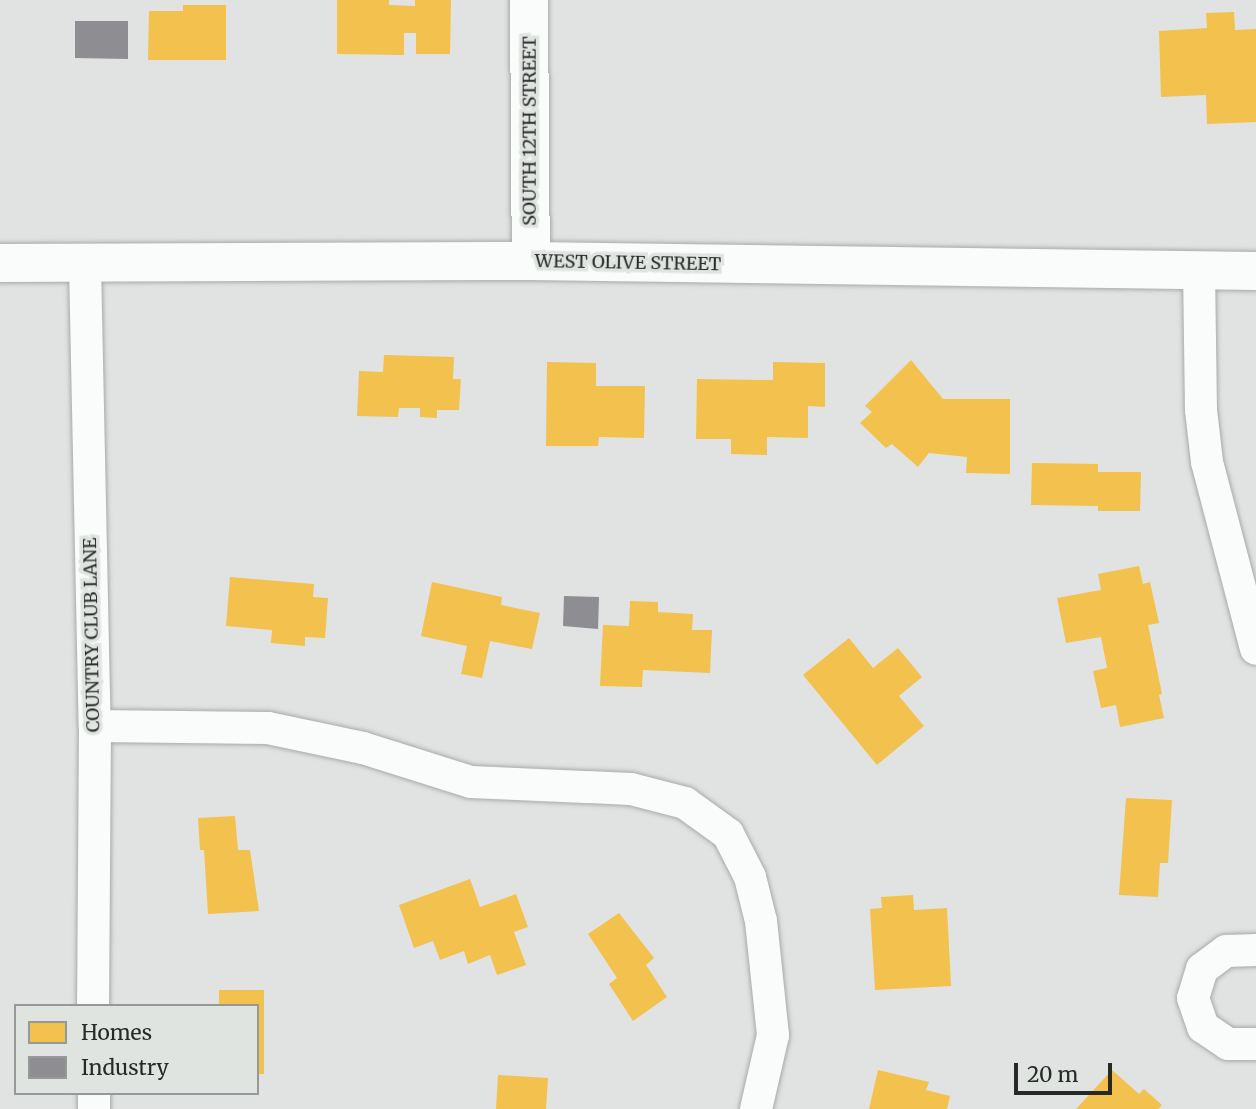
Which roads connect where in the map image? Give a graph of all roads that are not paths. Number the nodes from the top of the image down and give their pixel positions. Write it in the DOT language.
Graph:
graph roads {
  1 [pos="529,0"];
  2 [pos="531,261"];
  3 [pos="0,263"];
  4 [pos="85,265"];
  5 [pos="1199,270"];
  6 [pos="1256,271"];
  7 [pos="1256,649"];
  8 [pos="94,726"];
  9 [pos="1256,950"];
  10 [pos="93,1004"];
  11 [pos="1256,1044"];
  12 [pos="755,1109"];
  1 -- 2 [label="street, SOUTH 12TH STREET"];
  2 -- 4 [label="street, WEST OLIVE STREET"];
  2 -- 5 [label="street, WEST OLIVE STREET"];
  3 -- 4 [label="street, WEST OLIVE STREET"];
  4 -- 8 [label="street, COUNTRY CLUB LANE"];
  5 -- 6 [label="street, WEST OLIVE STREET"];
  5 -- 7 [label="street"];
  8 -- 10 [label="street, COUNTRY CLUB LANE"];
  8 -- 12 [label="street"];
  9 -- 11 [label="street"];
}
